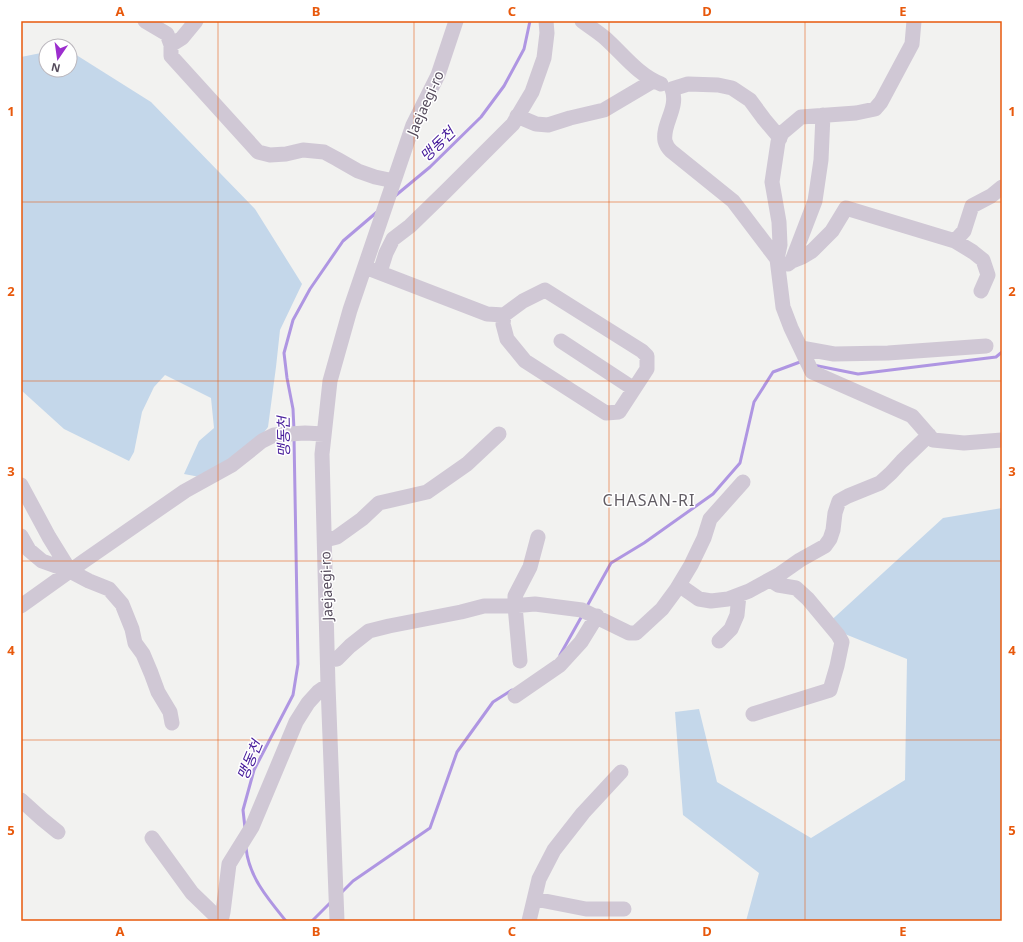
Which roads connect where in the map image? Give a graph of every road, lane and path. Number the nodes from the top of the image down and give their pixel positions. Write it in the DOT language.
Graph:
graph roads {
  1 [pos="145,21"];
  2 [pos="196,21"];
  3 [pos="456,21"];
  4 [pos="546,21"];
  5 [pos="582,21"];
  6 [pos="916,22"];
  7 [pos="171,45"];
  8 [pos="653,81"];
  9 [pos="672,89"];
  10 [pos="823,115"];
  11 [pos="517,116"];
  12 [pos="780,138"];
  13 [pos="394,183"];
  14 [pos="1002,187"];
  15 [pos="955,242"];
  16 [pos="792,261"];
  17 [pos="366,262"];
  18 [pos="777,266"];
  19 [pos="380,272"];
  20 [pos="981,291"];
  21 [pos="504,315"];
  22 [pos="561,341"];
  23 [pos="986,346"];
  24 [pos="803,353"];
  25 [pos="634,389"];
  26 [pos="324,434"];
  27 [pos="500,434"];
  28 [pos="929,435"];
  29 [pos="1001,438"];
  30 [pos="743,482"];
  31 [pos="23,494"];
  32 [pos="21,536"];
  33 [pos="538,537"];
  34 [pos="325,540"];
  35 [pos="70,571"];
  36 [pos="770,580"];
  37 [pos="679,585"];
  38 [pos="739,595"];
  39 [pos="21,606"];
  40 [pos="514,606"];
  41 [pos="590,613"];
  42 [pos="327,634"];
  43 [pos="718,641"];
  44 [pos="350,646"];
  45 [pos="328,660"];
  46 [pos="520,661"];
  47 [pos="328,685"];
  48 [pos="515,696"];
  49 [pos="753,714"];
  50 [pos="172,723"];
  51 [pos="621,772"];
  52 [pos="21,800"];
  53 [pos="58,832"];
  54 [pos="152,838"];
  55 [pos="535,899"];
  56 [pos="624,909"];
  57 [pos="221,921"];
  58 [pos="337,921"];
  59 [pos="529,921"];
  1 -- 7 [label="street"];
  2 -- 7 [label="street"];
  3 -- 13 [label="street, Jaejaegi-ro"];
  4 -- 11 [label="street"];
  5 -- 8 [label="street"];
  6 -- 10 [label="street"];
  7 -- 13 [label="street"];
  8 -- 9 [label="street"];
  8 -- 11 [label="street"];
  9 -- 12 [label="street"];
  9 -- 18 [label="street"];
  10 -- 12 [label="street"];
  10 -- 16 [label="street"];
  11 -- 19 [label="street"];
  12 -- 18 [label="street"];
  13 -- 17 [label="street, Jaejaegi-ro"];
  14 -- 15 [label="street"];
  15 -- 16 [label="street"];
  15 -- 20 [label="street"];
  16 -- 18 [label="street"];
  17 -- 19 [label="street"];
  17 -- 26 [label="street, Jaejaegi-ro"];
  18 -- 24 [label="street"];
  19 -- 21 [label="street"];
  21 -- 25 [label="street"];
  21 -- 25 [label="street"];
  22 -- 25 [label="street"];
  23 -- 24 [label="street"];
  24 -- 28 [label="street"];
  26 -- 34 [label="street, Jaejaegi-ro"];
  26 -- 35 [label="street"];
  27 -- 34 [label="street"];
  28 -- 29 [label="street"];
  28 -- 36 [label="street"];
  30 -- 37 [label="street"];
  31 -- 35 [label="street"];
  32 -- 35 [label="street"];
  33 -- 40 [label="street"];
  34 -- 42 [label="street, Jaejaegi-ro"];
  35 -- 39 [label="street"];
  35 -- 50 [label="street"];
  36 -- 38 [label="street"];
  36 -- 49 [label="street"];
  37 -- 38 [label="street"];
  37 -- 41 [label="street"];
  38 -- 43 [label="street"];
  40 -- 41 [label="street"];
  40 -- 44 [label="street"];
  40 -- 46 [label="street"];
  41 -- 48 [label="street"];
  42 -- 44 [label="street"];
  42 -- 45 [label="street, Jaejaegi-ro"];
  44 -- 45 [label="street"];
  45 -- 47 [label="street, Jaejaegi-ro"];
  47 -- 57 [label="street"];
  47 -- 58 [label="street, Jaejaegi-ro"];
  51 -- 55 [label="street"];
  52 -- 53 [label="street"];
  54 -- 57 [label="street"];
  55 -- 56 [label="street"];
  55 -- 59 [label="street"];
}
